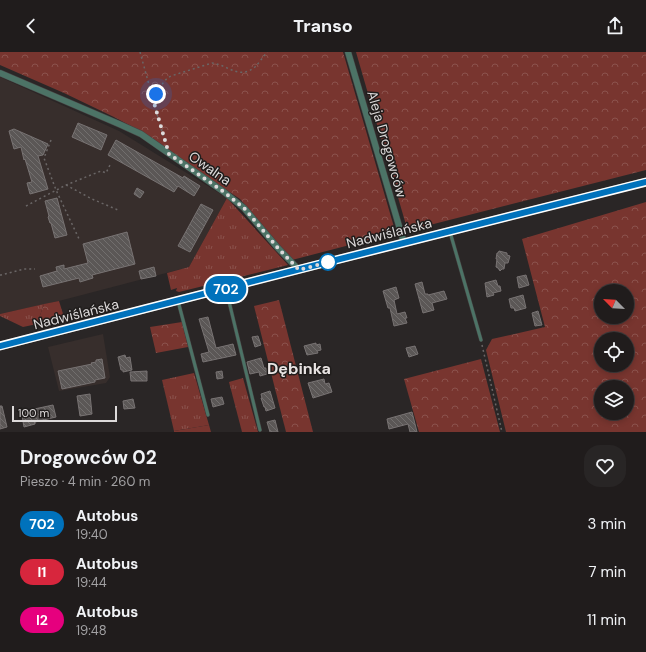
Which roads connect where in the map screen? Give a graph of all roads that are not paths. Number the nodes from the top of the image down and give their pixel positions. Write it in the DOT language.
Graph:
graph roads {
  1 [pos="348,52"];
  2 [pos="0,73"];
  3 [pos="646,182"];
  4 [pos="450,232"];
  5 [pos="404,243"];
  6 [pos="299,270"];
  7 [pos="226,289"];
  8 [pos="178,301"];
  9 [pos="481,340"];
  10 [pos="0,346"];
  11 [pos="208,415"];
  12 [pos="260,430"];
  1 -- 5 [label="street, Aleja Drogowców"];
  2 -- 6 [label="street, Owalna"];
  3 -- 4 [label="main road, Nadwiślańska"];
  4 -- 5 [label="main road, Nadwiślańska"];
  4 -- 9 [label="lane"];
  5 -- 6 [label="main road, Nadwiślańska"];
  6 -- 7 [label="main road, Nadwiślańska"];
  7 -- 8 [label="main road, Nadwiślańska"];
  7 -- 12 [label="lane"];
  8 -- 10 [label="main road, Nadwiślańska"];
  8 -- 11 [label="lane"];
}
